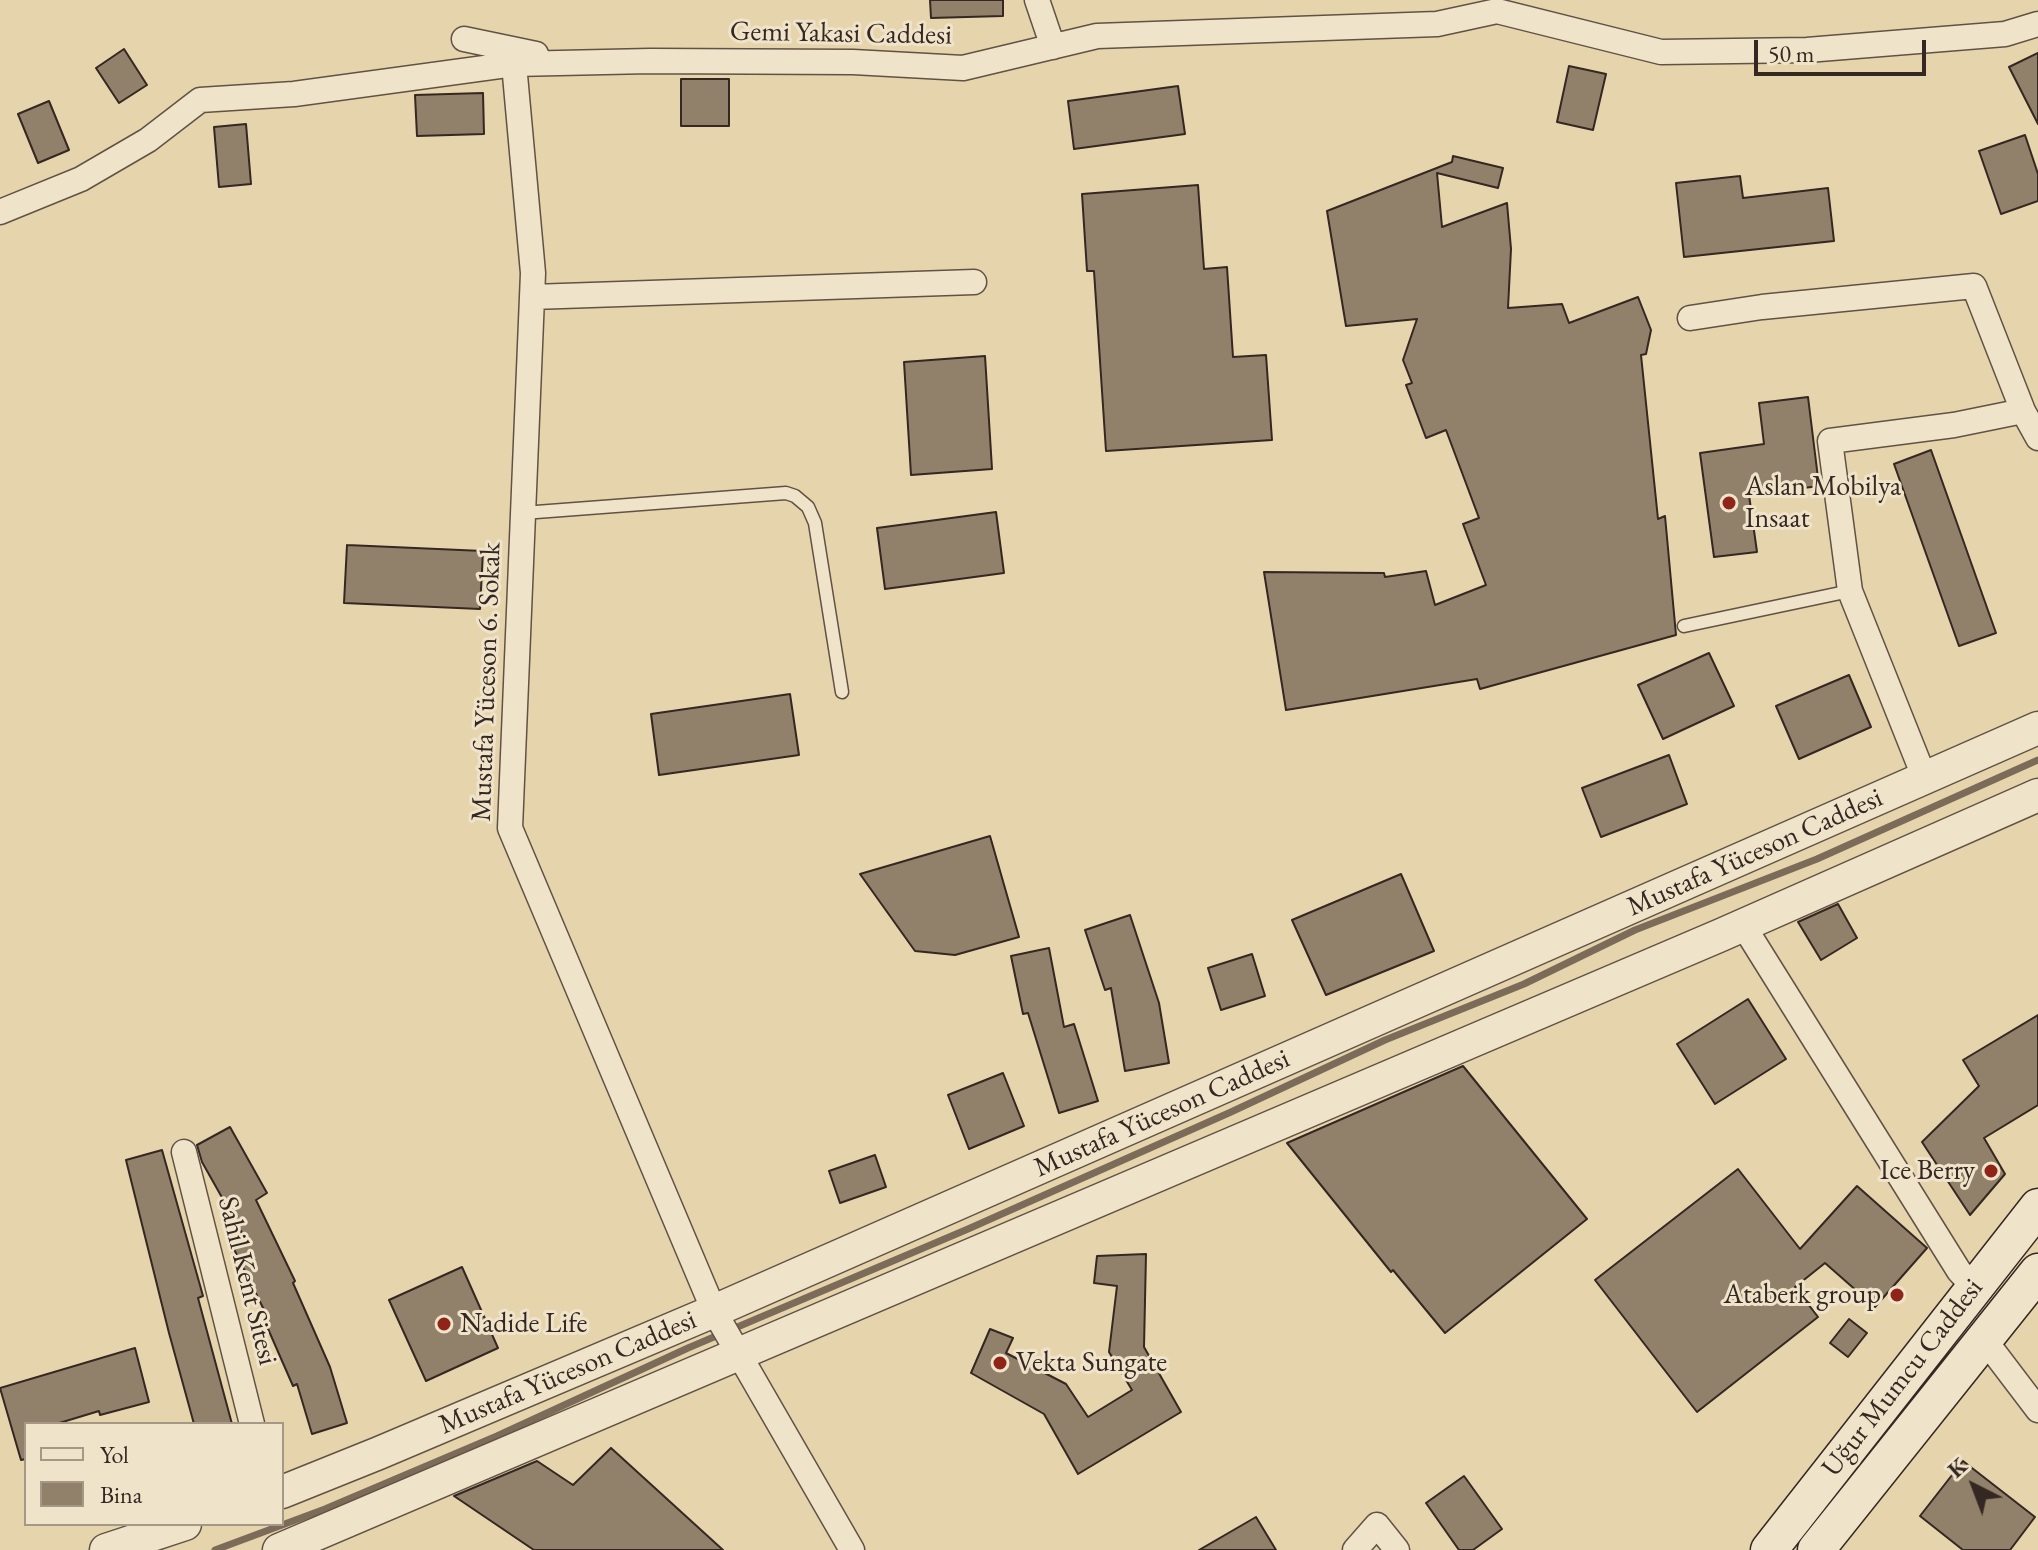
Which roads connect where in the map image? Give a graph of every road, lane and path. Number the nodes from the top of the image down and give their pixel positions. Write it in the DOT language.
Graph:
graph roads {
  1 [pos="1037,0"];
  2 [pos="2038,24"];
  3 [pos="464,39"];
  4 [pos="1053,47"];
  5 [pos="547,62"];
  6 [pos="514,64"];
  7 [pos="0,212"];
  8 [pos="974,282"];
  9 [pos="532,297"];
  10 [pos="1690,318"];
  11 [pos="2023,411"];
  12 [pos="2038,438"];
  13 [pos="523,513"];
  14 [pos="1850,591"];
  15 [pos="1684,626"];
  16 [pos="842,692"];
  17 [pos="2038,728"];
  18 [pos="1925,779"];
  19 [pos="2038,795"];
  20 [pos="1743,925"];
  21 [pos="184,1152"];
  22 [pos="2038,1207"];
  23 [pos="2038,1272"];
  24 [pos="1974,1287"];
  25 [pos="726,1332"];
  26 [pos="1984,1339"];
  27 [pos="2038,1410"];
  28 [pos="252,1422"];
  29 [pos="284,1491"];
  30 [pos="179,1526"];
  31 [pos="106,1550"];
  32 [pos="279,1550"];
  33 [pos="852,1550"];
  34 [pos="1355,1550"];
  35 [pos="1397,1550"];
  36 [pos="1769,1550"];
  37 [pos="1816,1550"];
  1 -- 4 [label="street"];
  2 -- 4 [label="street, Gemi Yakasi Caddesi"];
  3 -- 5 [label="street"];
  4 -- 5 [label="street, Gemi Yakasi Caddesi"];
  5 -- 6 [label="street, Gemi Yakasi Caddesi"];
  6 -- 7 [label="street, Gemi Yakasi Caddesi"];
  6 -- 9 [label="street, Mustafa Yüceson 6. Sokak"];
  8 -- 9 [label="street"];
  9 -- 13 [label="street, Mustafa Yüceson 6. Sokak"];
  10 -- 11 [label="street"];
  11 -- 12 [label="street"];
  11 -- 14 [label="street"];
  13 -- 16 [label="lane"];
  13 -- 25 [label="street, Mustafa Yüceson 6. Sokak"];
  14 -- 15 [label="lane"];
  14 -- 18 [label="street"];
  17 -- 18 [label="street, Mustafa Yüceson Caddesi"];
  18 -- 25 [label="street, Mustafa Yüceson Caddesi"];
  19 -- 20 [label="street, Mustafa Yüceson Caddesi"];
  20 -- 24 [label="street"];
  20 -- 25 [label="street, Mustafa Yüceson Caddesi"];
  21 -- 28 [label="street, Sahil Kent Sitesi"];
  22 -- 24 [label="main road, Uğur Mumcu Caddesi"];
  23 -- 26 [label="main road, Uğur Mumcu Caddesi"];
  24 -- 36 [label="main road, Uğur Mumcu Caddesi"];
  25 -- 29 [label="street, Mustafa Yüceson Caddesi"];
  25 -- 32 [label="street, Mustafa Yüceson Caddesi"];
  25 -- 33 [label="street, Mustafa Yüceson 6. Sokak"];
  26 -- 27 [label="street"];
  26 -- 37 [label="main road, Uğur Mumcu Caddesi"];
  30 -- 31 [label="street"];
  34 -- 35 [label="street"];
}
